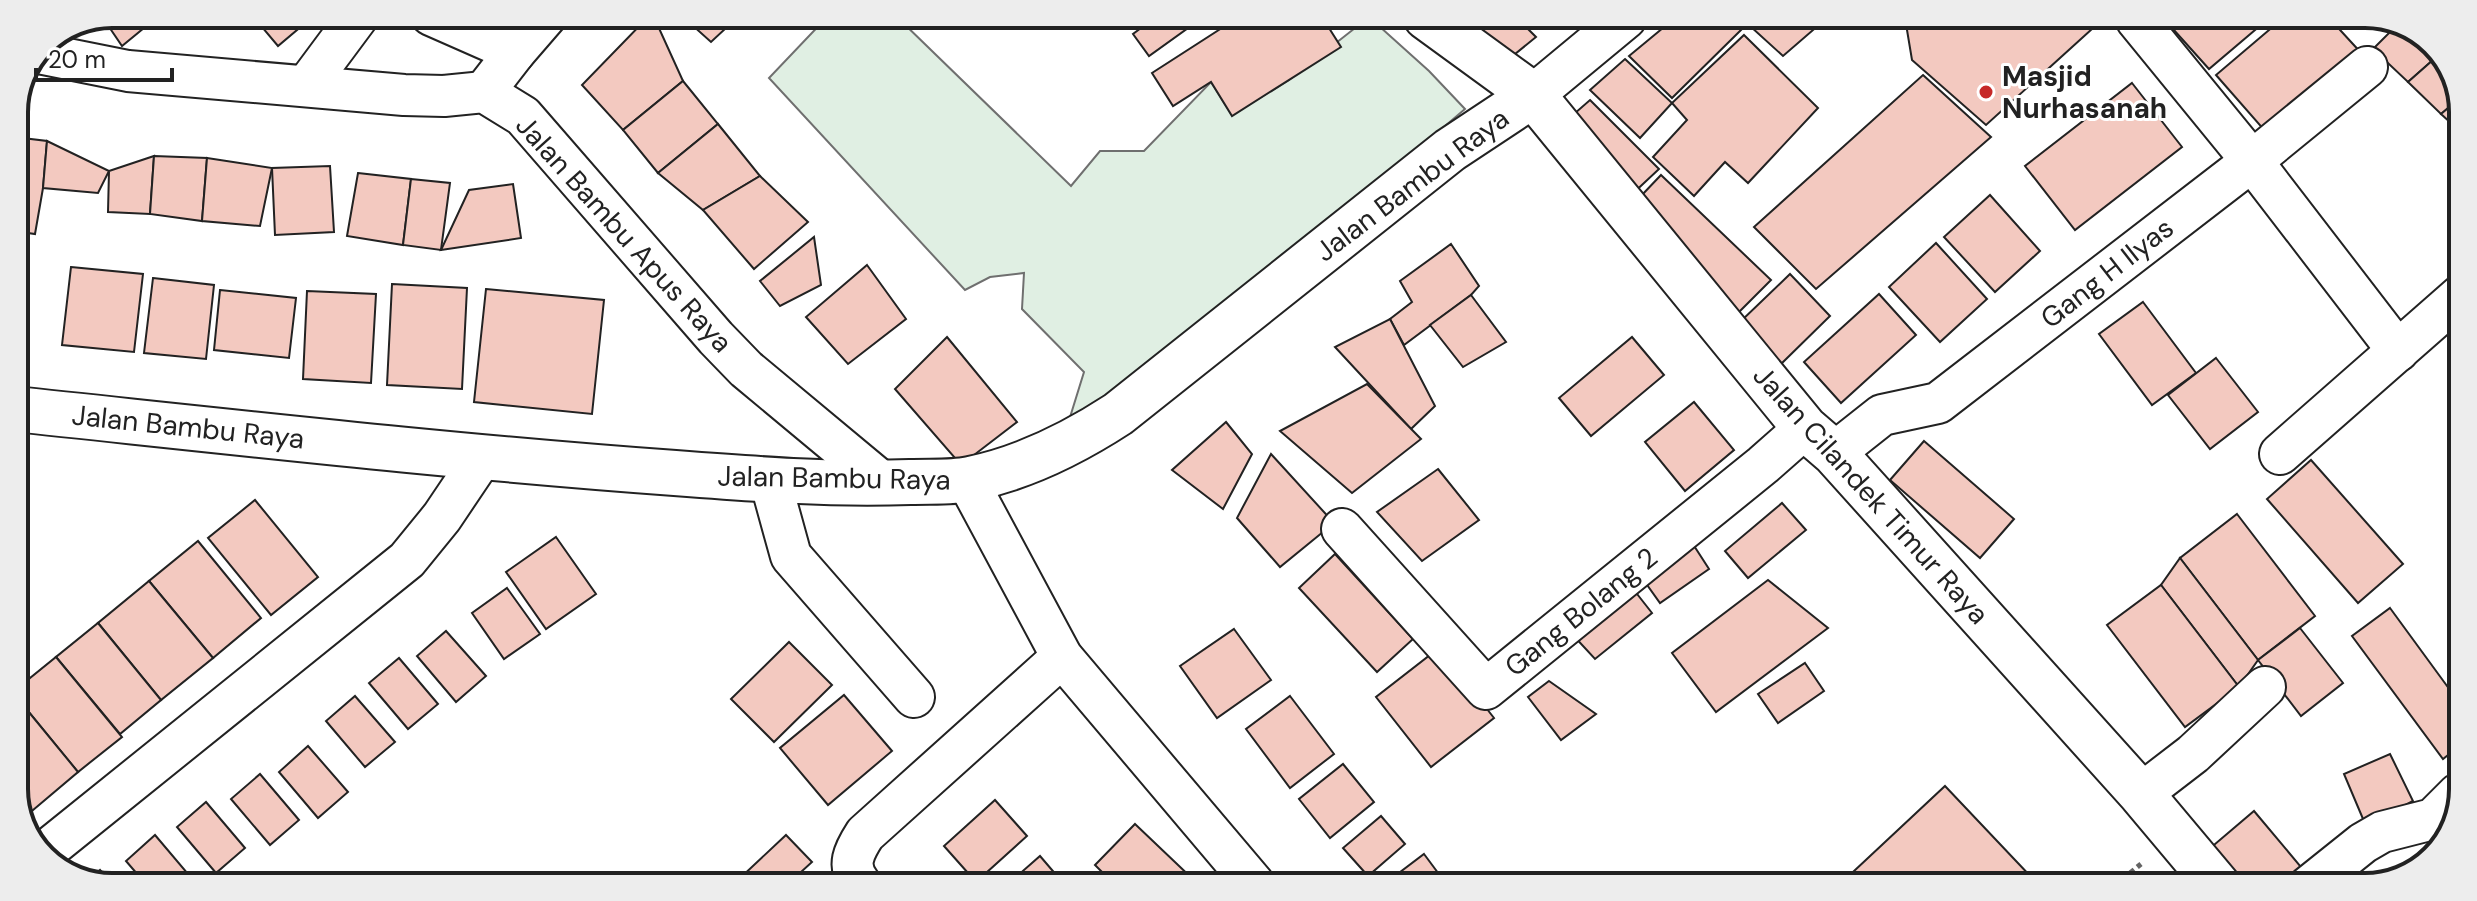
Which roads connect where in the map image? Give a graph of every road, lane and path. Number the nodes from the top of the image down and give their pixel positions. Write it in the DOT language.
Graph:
graph roads {
  1 [pos="349,28"];
  2 [pos="461,28"];
  3 [pos="536,28"];
  4 [pos="1441,28"];
  5 [pos="1614,28"];
  6 [pos="2143,28"];
  7 [pos="515,52"];
  8 [pos="51,56"];
  9 [pos="2367,67"];
  10 [pos="307,85"];
  11 [pos="484,92"];
  12 [pos="1533,95"];
  13 [pos="2252,161"];
  14 [pos="2449,306"];
  15 [pos="2398,351"];
  16 [pos="28,410"];
  17 [pos="1819,441"];
  18 [pos="2280,454"];
  19 [pos="481,459"];
  20 [pos="770,480"];
  21 [pos="967,480"];
  22 [pos="883,483"];
  23 [pos="1342,529"];
  24 [pos="1062,657"];
  25 [pos="2265,687"];
  26 [pos="914,697"];
  27 [pos="2141,794"];
  28 [pos="2447,805"];
  29 [pos="51,846"];
  30 [pos="853,873"];
  31 [pos="1245,873"];
  32 [pos="2207,873"];
  33 [pos="2326,873"];
  1 -- 10 [label="street"];
  2 -- 7 [label="street"];
  3 -- 7 [label="street"];
  4 -- 12 [label="street, Jalan Cilandek Timur Raya"];
  5 -- 12 [label="street"];
  6 -- 13 [label="street"];
  7 -- 11 [label="street"];
  8 -- 10 [label="street"];
  9 -- 13 [label="street, Gang H Ilyas"];
  10 -- 11 [label="street"];
  11 -- 22 [label="street, Jalan Bambu Apus Raya"];
  12 -- 17 [label="street, Jalan Cilandek Timur Raya"];
  12 -- 21 [label="street, Jalan Bambu Raya"];
  13 -- 15 [label="street"];
  13 -- 17 [label="street, Gang H Ilyas"];
  14 -- 15 [label="street"];
  15 -- 18 [label="street"];
  16 -- 19 [label="street, Jalan Bambu Raya"];
  17 -- 23 [label="street, Gang Bolang 2"];
  17 -- 27 [label="street, Jalan Cilandek Timur Raya"];
  19 -- 20 [label="street, Jalan Bambu Raya"];
  19 -- 29 [label="street"];
  20 -- 22 [label="street, Jalan Bambu Raya"];
  20 -- 26 [label="street"];
  21 -- 22 [label="street, Jalan Bambu Raya"];
  21 -- 24 [label="street"];
  24 -- 30 [label="street"];
  24 -- 31 [label="street"];
  25 -- 27 [label="street"];
  27 -- 32 [label="street, Jalan Cilandek Timur Raya"];
  28 -- 33 [label="street"];
}
